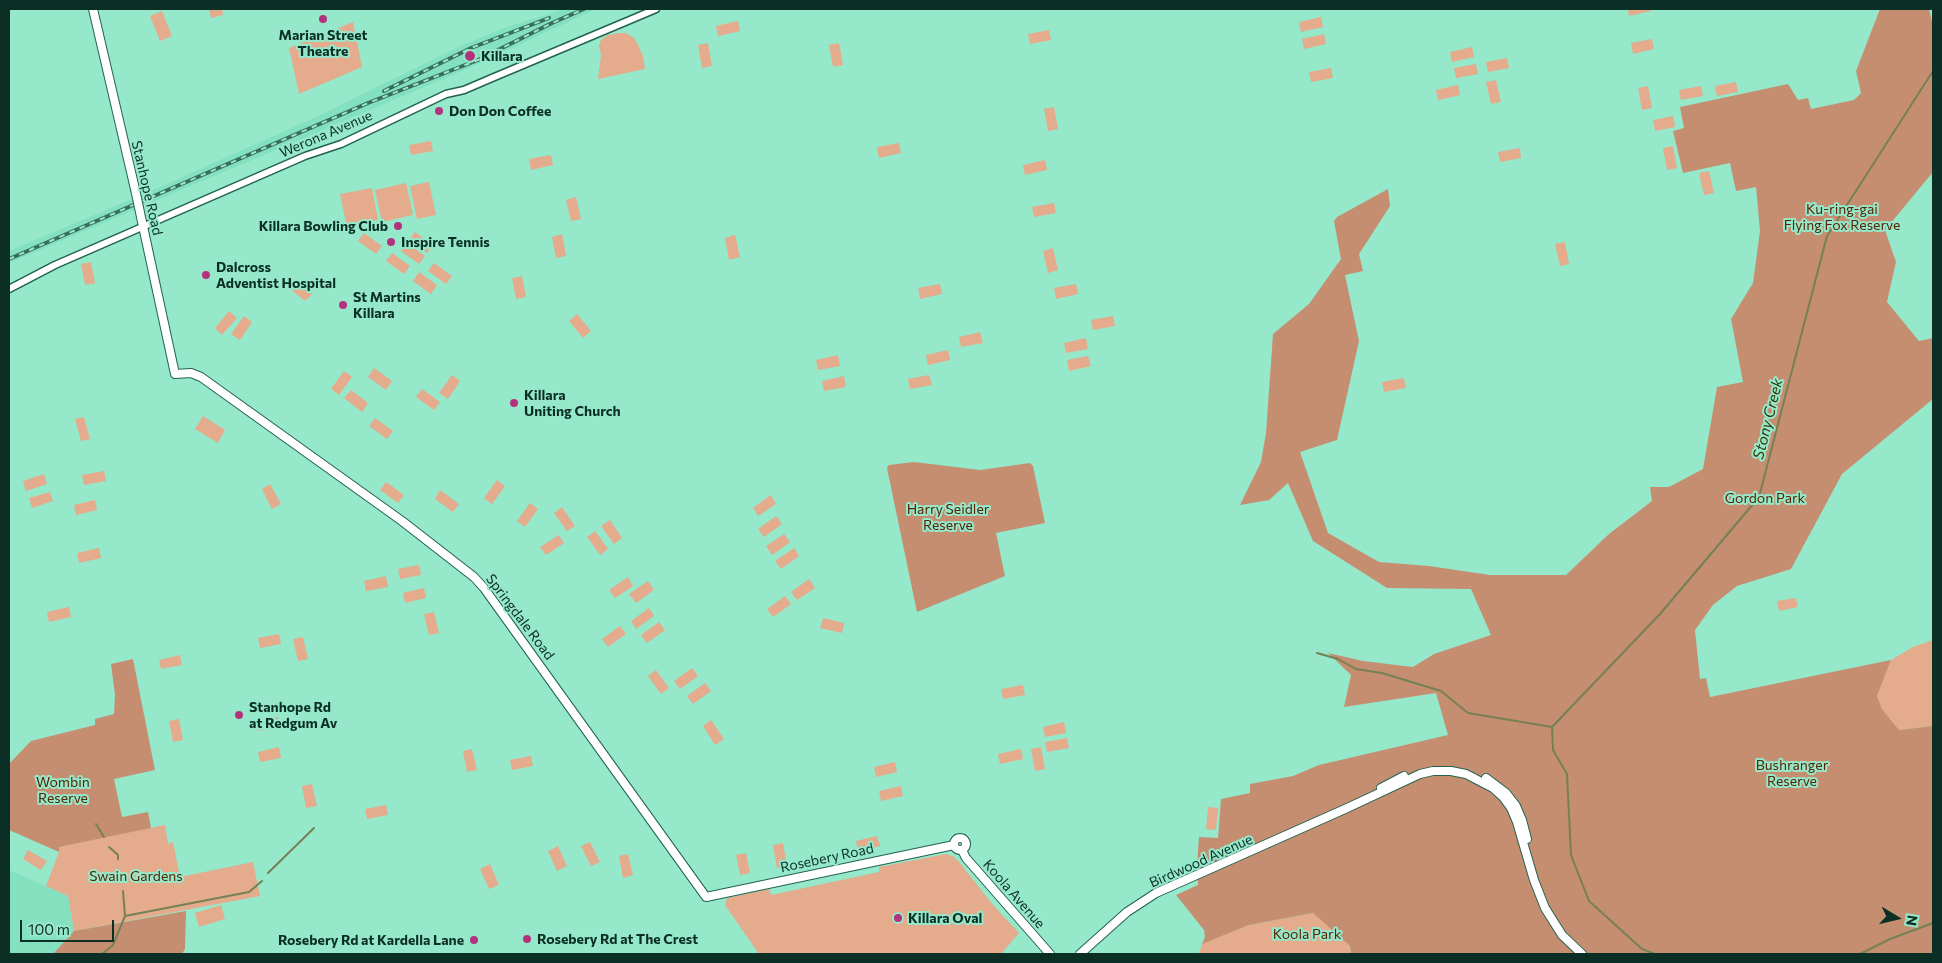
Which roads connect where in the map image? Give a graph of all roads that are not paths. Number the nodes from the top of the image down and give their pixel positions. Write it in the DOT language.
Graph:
graph roads {
  1 [pos="93,9"];
  2 [pos="656,9"];
  3 [pos="144,227"];
  4 [pos="9,289"];
  5 [pos="175,374"];
  6 [pos="954,845"];
  7 [pos="706,896"];
  8 [pos="1050,954"];
  9 [pos="1080,954"];
  10 [pos="1582,954"];
  1 -- 3 [label="main road, Stanhope Road, bridge"];
  2 -- 3 [label="street, Werona Avenue"];
  3 -- 4 [label="street, Werona Avenue"];
  3 -- 5 [label="main road, Stanhope Road"];
  5 -- 7 [label="main road, Springdale Road"];
  6 -- 7 [label="main road, Rosebery Road"];
  6 -- 8 [label="main road, Koola Avenue"];
  9 -- 10 [label="main road, Birdwood Avenue"];
}
